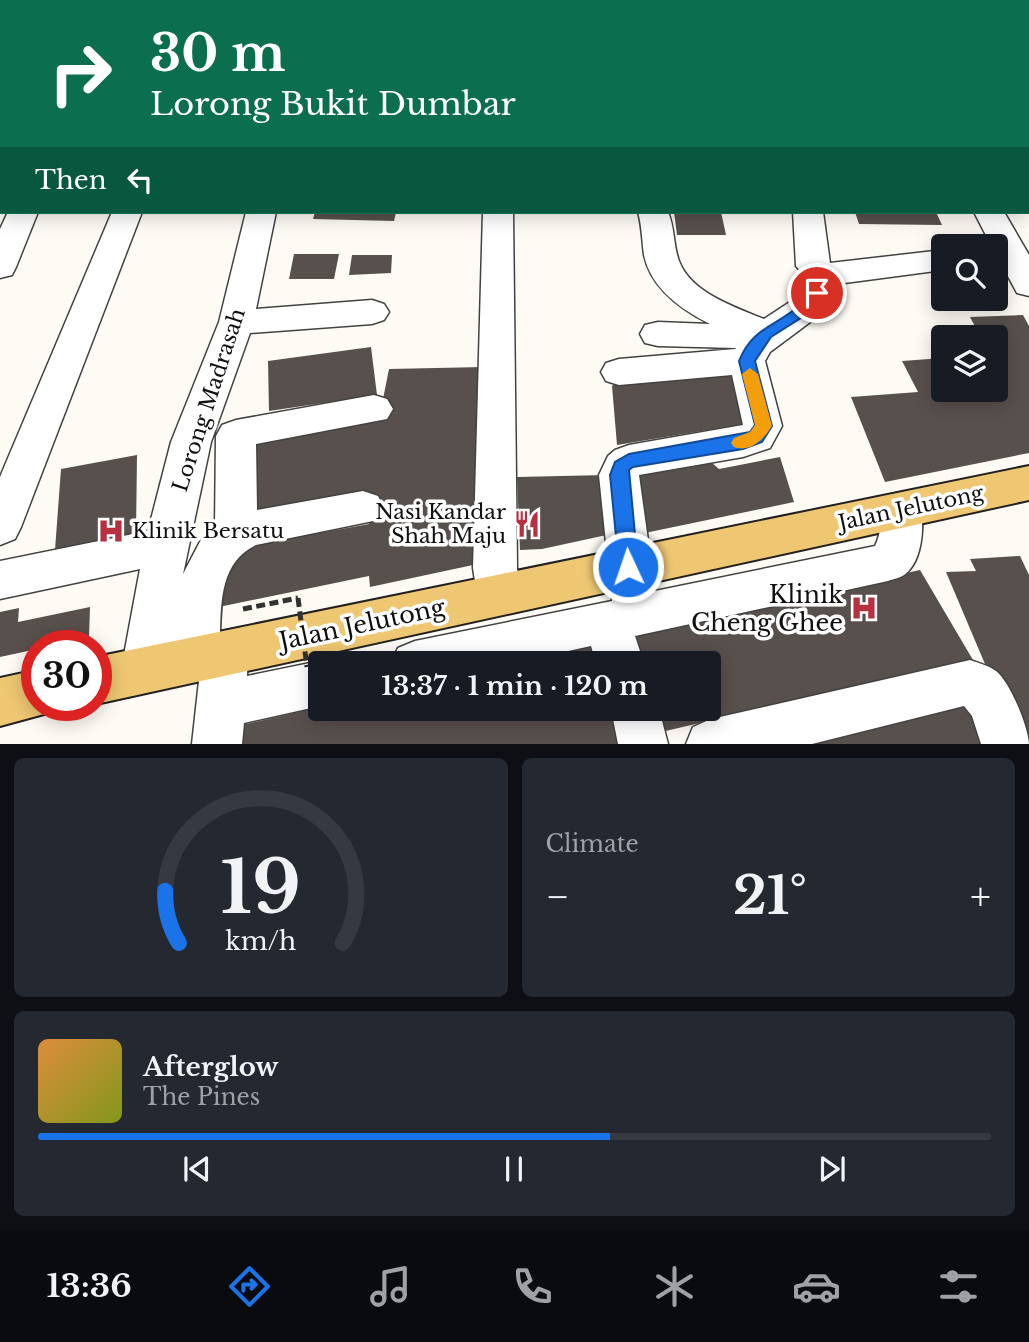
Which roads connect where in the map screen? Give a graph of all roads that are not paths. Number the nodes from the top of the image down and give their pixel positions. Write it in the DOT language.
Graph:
graph roads {
  1 [pos="22,214"];
  2 [pos="126,214"];
  3 [pos="261,214"];
  4 [pos="498,214"];
  5 [pos="654,214"];
  6 [pos="808,214"];
  7 [pos="990,214"];
  8 [pos="1016,261"];
  9 [pos="931,262"];
  10 [pos="0,267"];
  11 [pos="824,275"];
  12 [pos="372,312"];
  13 [pos="236,322"];
  14 [pos="658,334"];
  15 [pos="754,340"];
  16 [pos="619,372"];
  17 [pos="374,409"];
  18 [pos="1029,483"];
  19 [pos="363,508"];
  20 [pos="902,510"];
  21 [pos="0,527"];
  22 [pos="236,533"];
  23 [pos="166,545"];
  24 [pos="628,567"];
  25 [pos="0,580"];
  26 [pos="499,595"];
  27 [pos="621,634"];
  28 [pos="500,651"];
  29 [pos="211,657"];
  30 [pos="145,671"];
  31 [pos="112,678"];
  32 [pos="308,678"];
  33 [pos="21,697"];
  34 [pos="0,702"];
  35 [pos="638,721"];
  36 [pos="219,724"];
  37 [pos="643,744"];
  38 [pos="711,744"];
  39 [pos="1006,744"];
  1 -- 10 [label="street"];
  2 -- 21 [label="street"];
  3 -- 13 [label="street, Lorong Madrasah"];
  4 -- 26 [label="street"];
  5 -- 15 [label="street"];
  6 -- 11 [label="street"];
  7 -- 8 [label="street"];
  9 -- 11 [label="street"];
  11 -- 15 [label="street"];
  12 -- 13 [label="street"];
  13 -- 23 [label="street, Lorong Madrasah"];
  14 -- 15 [label="street"];
  15 -- 16 [label="street"];
  15 -- 24 [label="street"];
  17 -- 22 [label="street"];
  18 -- 20 [label="main road, Jalan Jelutong"];
  19 -- 22 [label="street"];
  20 -- 24 [label="main road, Jalan Jelutong"];
  20 -- 27 [label="street"];
  22 -- 29 [label="street"];
  23 -- 25 [label="street"];
  23 -- 30 [label="street, Lorong Madrasah"];
  24 -- 26 [label="main road, Jalan Jelutong"];
  24 -- 27 [label="street"];
  26 -- 29 [label="main road, Jalan Jelutong"];
  27 -- 28 [label="street"];
  29 -- 30 [label="main road, Jalan Jelutong"];
  29 -- 36 [label="street"];
  30 -- 31 [label="main road, Jalan Jelutong"];
  32 -- 36 [label="street"];
  33 -- 34 [label="main road"];
  35 -- 37 [label="street"];
  38 -- 39 [label="street"];
}
